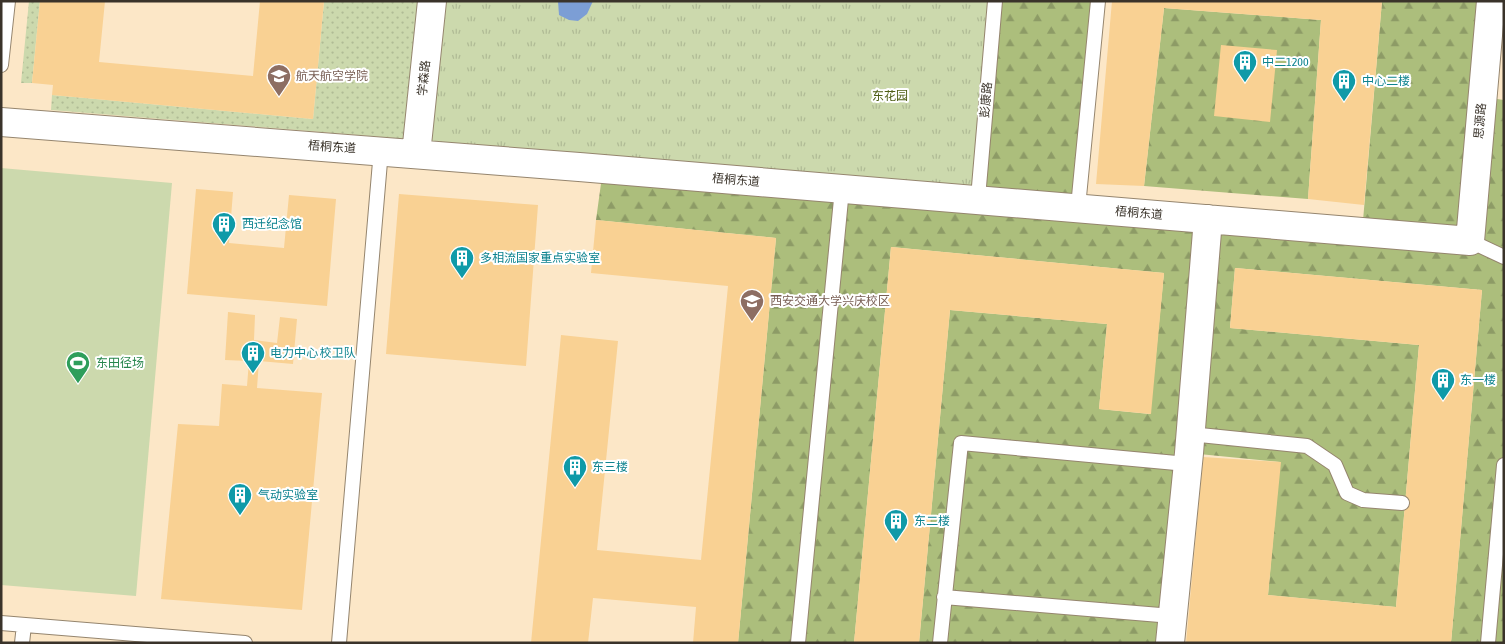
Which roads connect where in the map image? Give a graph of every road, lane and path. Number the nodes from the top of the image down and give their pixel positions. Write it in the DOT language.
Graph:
graph roads {
  1 [pos="8,1"];
  2 [pos="432,1"];
  3 [pos="995,1"];
  4 [pos="1098,1"];
  5 [pos="1491,1"];
  6 [pos="1,65"];
  7 [pos="1,122"];
  8 [pos="380,150"];
  9 [pos="416,154"];
  10 [pos="842,189"];
  11 [pos="978,198"];
  12 [pos="1078,207"];
  13 [pos="1208,219"];
  14 [pos="1470,241"];
  15 [pos="1504,257"];
  16 [pos="1190,434"];
  17 [pos="1187,464"];
  18 [pos="1504,465"];
  19 [pos="1402,503"];
  20 [pos="944,597"];
  21 [pos="1172,616"];
  22 [pos="1,623"];
  23 [pos="24,625"];
  24 [pos="22,643"];
  25 [pos="245,643"];
  26 [pos="339,643"];
  27 [pos="798,643"];
  28 [pos="940,643"];
  29 [pos="1170,643"];
  30 [pos="1488,643"];
  1 -- 6 [label="lane"];
  2 -- 9 [label="street, 学森路"];
  3 -- 11 [label="lane, 彭康路"];
  4 -- 12 [label="lane"];
  5 -- 14 [label="street, 思源路"];
  7 -- 8 [label="street, 梧桐东道"];
  8 -- 9 [label="street, 梧桐东道"];
  8 -- 26 [label="lane"];
  9 -- 10 [label="street, 梧桐东道"];
  10 -- 11 [label="street, 梧桐东道"];
  10 -- 27 [label="lane"];
  11 -- 12 [label="street, 梧桐东道"];
  12 -- 13 [label="street, 梧桐东道"];
  13 -- 14 [label="street, 梧桐东道"];
  13 -- 16 [label="street"];
  14 -- 15 [label="lane"];
  16 -- 17 [label="street"];
  16 -- 19 [label="lane"];
  17 -- 20 [label="lane"];
  17 -- 21 [label="street"];
  18 -- 30 [label="lane"];
  20 -- 21 [label="lane"];
  20 -- 28 [label="lane"];
  21 -- 29 [label="street"];
  22 -- 23 [label="lane"];
  23 -- 24 [label="lane"];
  23 -- 25 [label="lane"];
}
